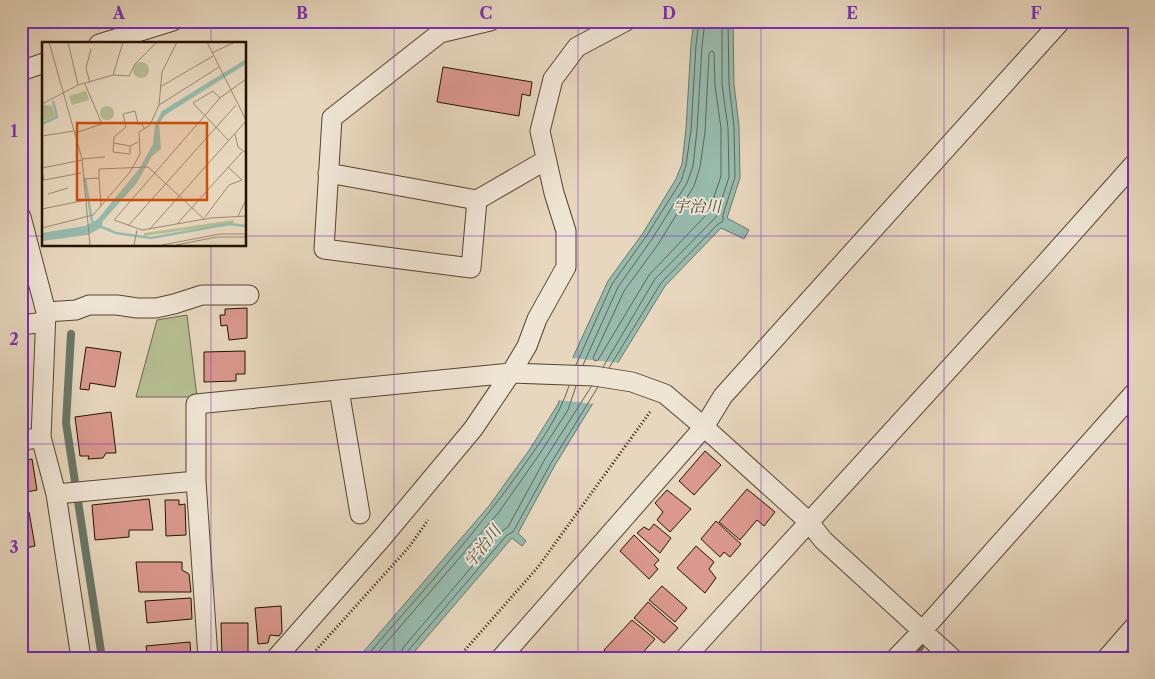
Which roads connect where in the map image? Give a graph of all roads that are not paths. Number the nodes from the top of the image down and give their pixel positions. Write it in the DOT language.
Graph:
graph roads {
  1 [pos="172,21"];
  2 [pos="490,21"];
  3 [pos="626,21"];
  4 [pos="1061,21"];
  5 [pos="439,27"];
  6 [pos="593,29"];
  7 [pos="142,31"];
  8 [pos="106,42"];
  9 [pos="42,64"];
  10 [pos="21,71"];
  11 [pos="546,160"];
  12 [pos="1134,164"];
  13 [pos="328,172"];
  14 [pos="477,200"];
  15 [pos="21,217"];
  16 [pos="249,295"];
  17 [pos="46,317"];
  18 [pos="21,325"];
  19 [pos="511,373"];
  20 [pos="339,390"];
  21 [pos="1134,393"];
  22 [pos="704,427"];
  23 [pos="41,437"];
  24 [pos="21,441"];
  25 [pos="196,481"];
  26 [pos="56,494"];
  27 [pos="360,514"];
  28 [pos="808,521"];
  29 [pos="1134,627"];
  30 [pos="923,630"];
  31 [pos="81,658"];
  32 [pos="208,658"];
  33 [pos="276,658"];
  34 [pos="501,658"];
  35 [pos="685,658"];
  36 [pos="896,658"];
  37 [pos="952,658"];
  38 [pos="1107,658"];
  1 -- 7 [label="street"];
  2 -- 5 [label="street"];
  3 -- 6 [label="street"];
  4 -- 22 [label="street"];
  5 -- 13 [label="street"];
  6 -- 11 [label="street"];
  7 -- 8 [label="street"];
  9 -- 10 [label="street"];
  11 -- 14 [label="street"];
  11 -- 19 [label="street"];
  12 -- 28 [label="street"];
  13 -- 14 [label="street"];
  13 -- 14 [label="street"];
  15 -- 17 [label="street"];
  16 -- 17 [label="street"];
  17 -- 18 [label="street"];
  17 -- 23 [label="street"];
  19 -- 20 [label="street"];
  19 -- 22 [label="street"];
  19 -- 33 [label="street"];
  20 -- 25 [label="street"];
  20 -- 27 [label="street"];
  21 -- 30 [label="street"];
  22 -- 28 [label="street"];
  22 -- 34 [label="street"];
  23 -- 24 [label="street"];
  23 -- 26 [label="street"];
  25 -- 26 [label="street"];
  25 -- 32 [label="street"];
  26 -- 31 [label="street"];
  28 -- 30 [label="street"];
  28 -- 35 [label="street"];
  29 -- 38 [label="street"];
  30 -- 36 [label="street"];
  30 -- 37 [label="street"];
}
